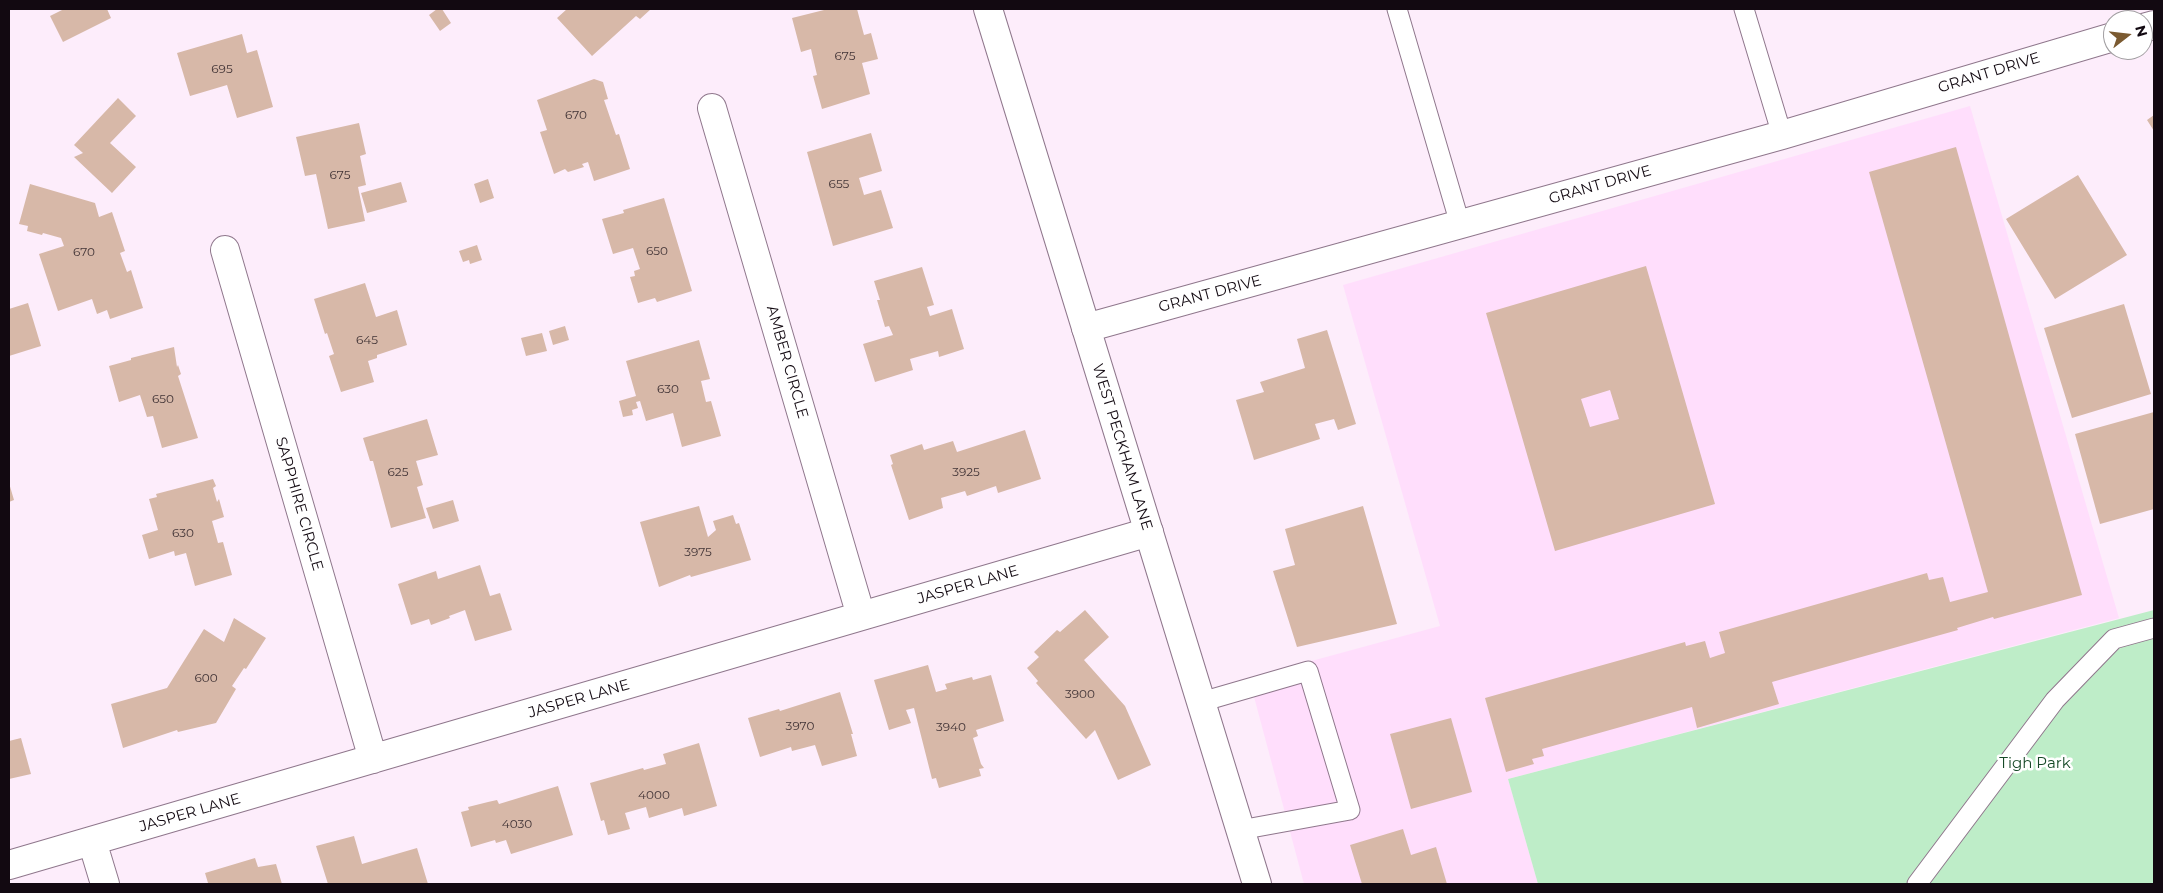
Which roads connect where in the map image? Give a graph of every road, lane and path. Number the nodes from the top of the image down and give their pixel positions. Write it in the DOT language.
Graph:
graph roads {
  1 [pos="988,9"];
  2 [pos="1397,9"];
  3 [pos="1744,9"];
  4 [pos="2103,40"];
  5 [pos="712,108"];
  6 [pos="1782,135"];
  7 [pos="1460,224"];
  8 [pos="225,250"];
  9 [pos="1086,328"];
  10 [pos="1149,532"];
  11 [pos="861,616"];
  12 [pos="2154,628"];
  13 [pos="1201,702"];
  14 [pos="374,759"];
  15 [pos="1240,830"];
  16 [pos="92,841"];
  17 [pos="9,866"];
  18 [pos="105,884"];
  19 [pos="1257,884"];
  20 [pos="1918,884"];
  1 -- 9 [label="street, WEST PECKHAM LANE"];
  2 -- 7 [label="lane"];
  3 -- 6 [label="lane"];
  4 -- 6 [label="street, GRANT DRIVE"];
  5 -- 11 [label="street, AMBER CIRCLE"];
  6 -- 7 [label="street, GRANT DRIVE"];
  7 -- 9 [label="street, GRANT DRIVE"];
  8 -- 14 [label="street, SAPPHIRE CIRCLE"];
  9 -- 10 [label="street, WEST PECKHAM LANE"];
  10 -- 11 [label="street, JASPER LANE"];
  10 -- 13 [label="street, WEST PECKHAM LANE"];
  11 -- 14 [label="street, JASPER LANE"];
  12 -- 20 [label="lane"];
  13 -- 15 [label="street, WEST PECKHAM LANE"];
  13 -- 15 [label="lane"];
  14 -- 16 [label="street, JASPER LANE"];
  15 -- 19 [label="street, WEST PECKHAM LANE"];
  16 -- 17 [label="street, JASPER LANE"];
  16 -- 18 [label="street"];
}
